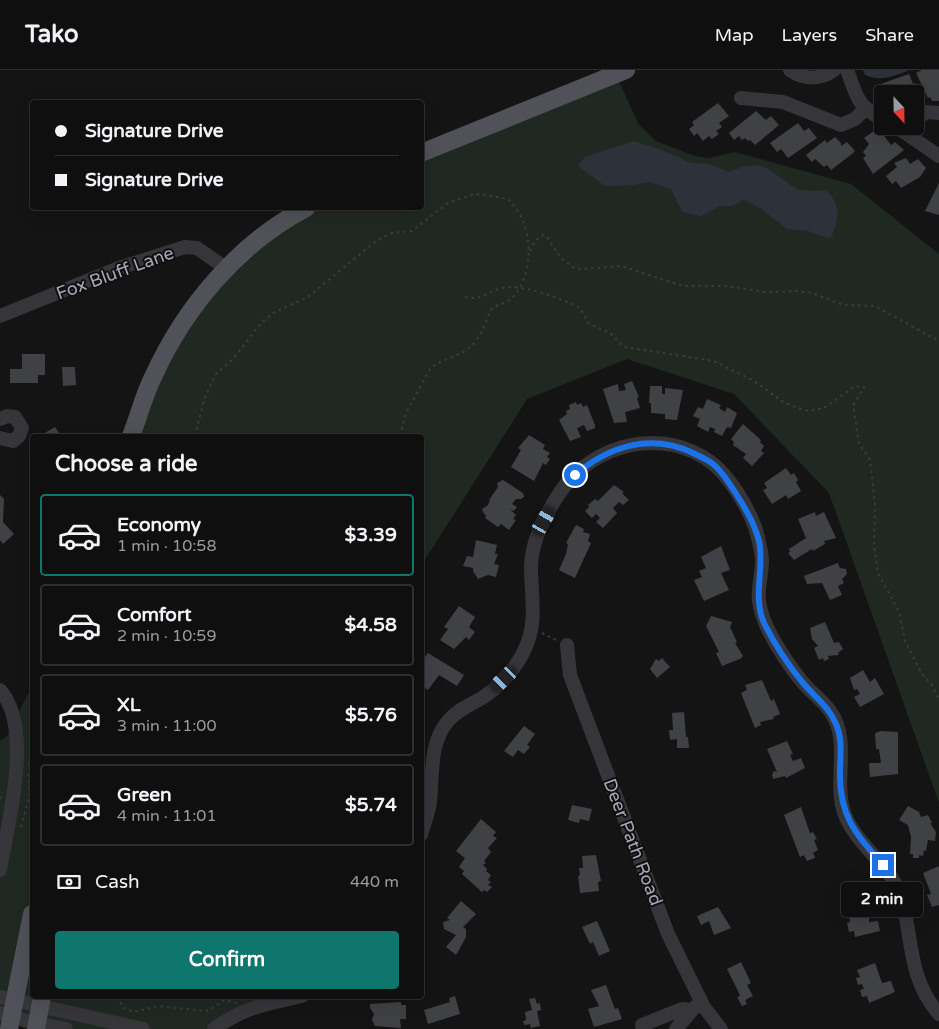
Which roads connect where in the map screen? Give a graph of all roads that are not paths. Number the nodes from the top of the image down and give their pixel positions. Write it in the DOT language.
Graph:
graph roads {
  1 [pos="626,70"];
  2 [pos="635,70"];
  3 [pos="790,70"];
  4 [pos="834,70"];
  5 [pos="847,70"];
  6 [pos="582,87"];
  7 [pos="741,98"];
  8 [pos="865,109"];
  9 [pos="939,113"];
  10 [pos="874,114"];
  11 [pos="924,114"];
  12 [pos="912,135"];
  13 [pos="424,152"];
  14 [pos="939,156"];
  15 [pos="302,210"];
  16 [pos="227,269"];
  17 [pos="0,316"];
  18 [pos="0,419"];
  19 [pos="132,434"];
  20 [pos="0,438"];
  21 [pos="567,645"];
  22 [pos="0,690"];
  23 [pos="424,825"];
  24 [pos="0,870"];
  25 [pos="30,922"];
  26 [pos="287,999"];
  27 [pos="697,1006"];
  28 [pos="7,1011"];
  29 [pos="39,1014"];
  30 [pos="939,1014"];
  31 [pos="640,1028"];
  32 [pos="66,1029"];
  33 [pos="141,1029"];
  34 [pos="214,1029"];
  35 [pos="676,1029"];
  36 [pos="721,1029"];
  1 -- 6 [label="main road"];
  2 -- 6 [label="main road"];
  3 -- 4 [label="street"];
  5 -- 8 [label="street"];
  6 -- 13 [label="main road"];
  7 -- 8 [label="street"];
  8 -- 10 [label="street"];
  9 -- 11 [label="street"];
  12 -- 14 [label="street"];
  15 -- 16 [label="main road"];
  16 -- 17 [label="street, Fox Bluff Lane"];
  16 -- 19 [label="main road"];
  18 -- 20 [label="street"];
  21 -- 27 [label="street, Deer Path Road"];
  22 -- 24 [label="street"];
  23 -- 30 [label="street"];
  25 -- 28 [label="main road"];
  26 -- 34 [label="street"];
  27 -- 31 [label="street"];
  27 -- 35 [label="street"];
  27 -- 36 [label="street, Deer Path Road"];
  28 -- 29 [label="street"];
  29 -- 32 [label="street"];
  29 -- 33 [label="street"];
}
